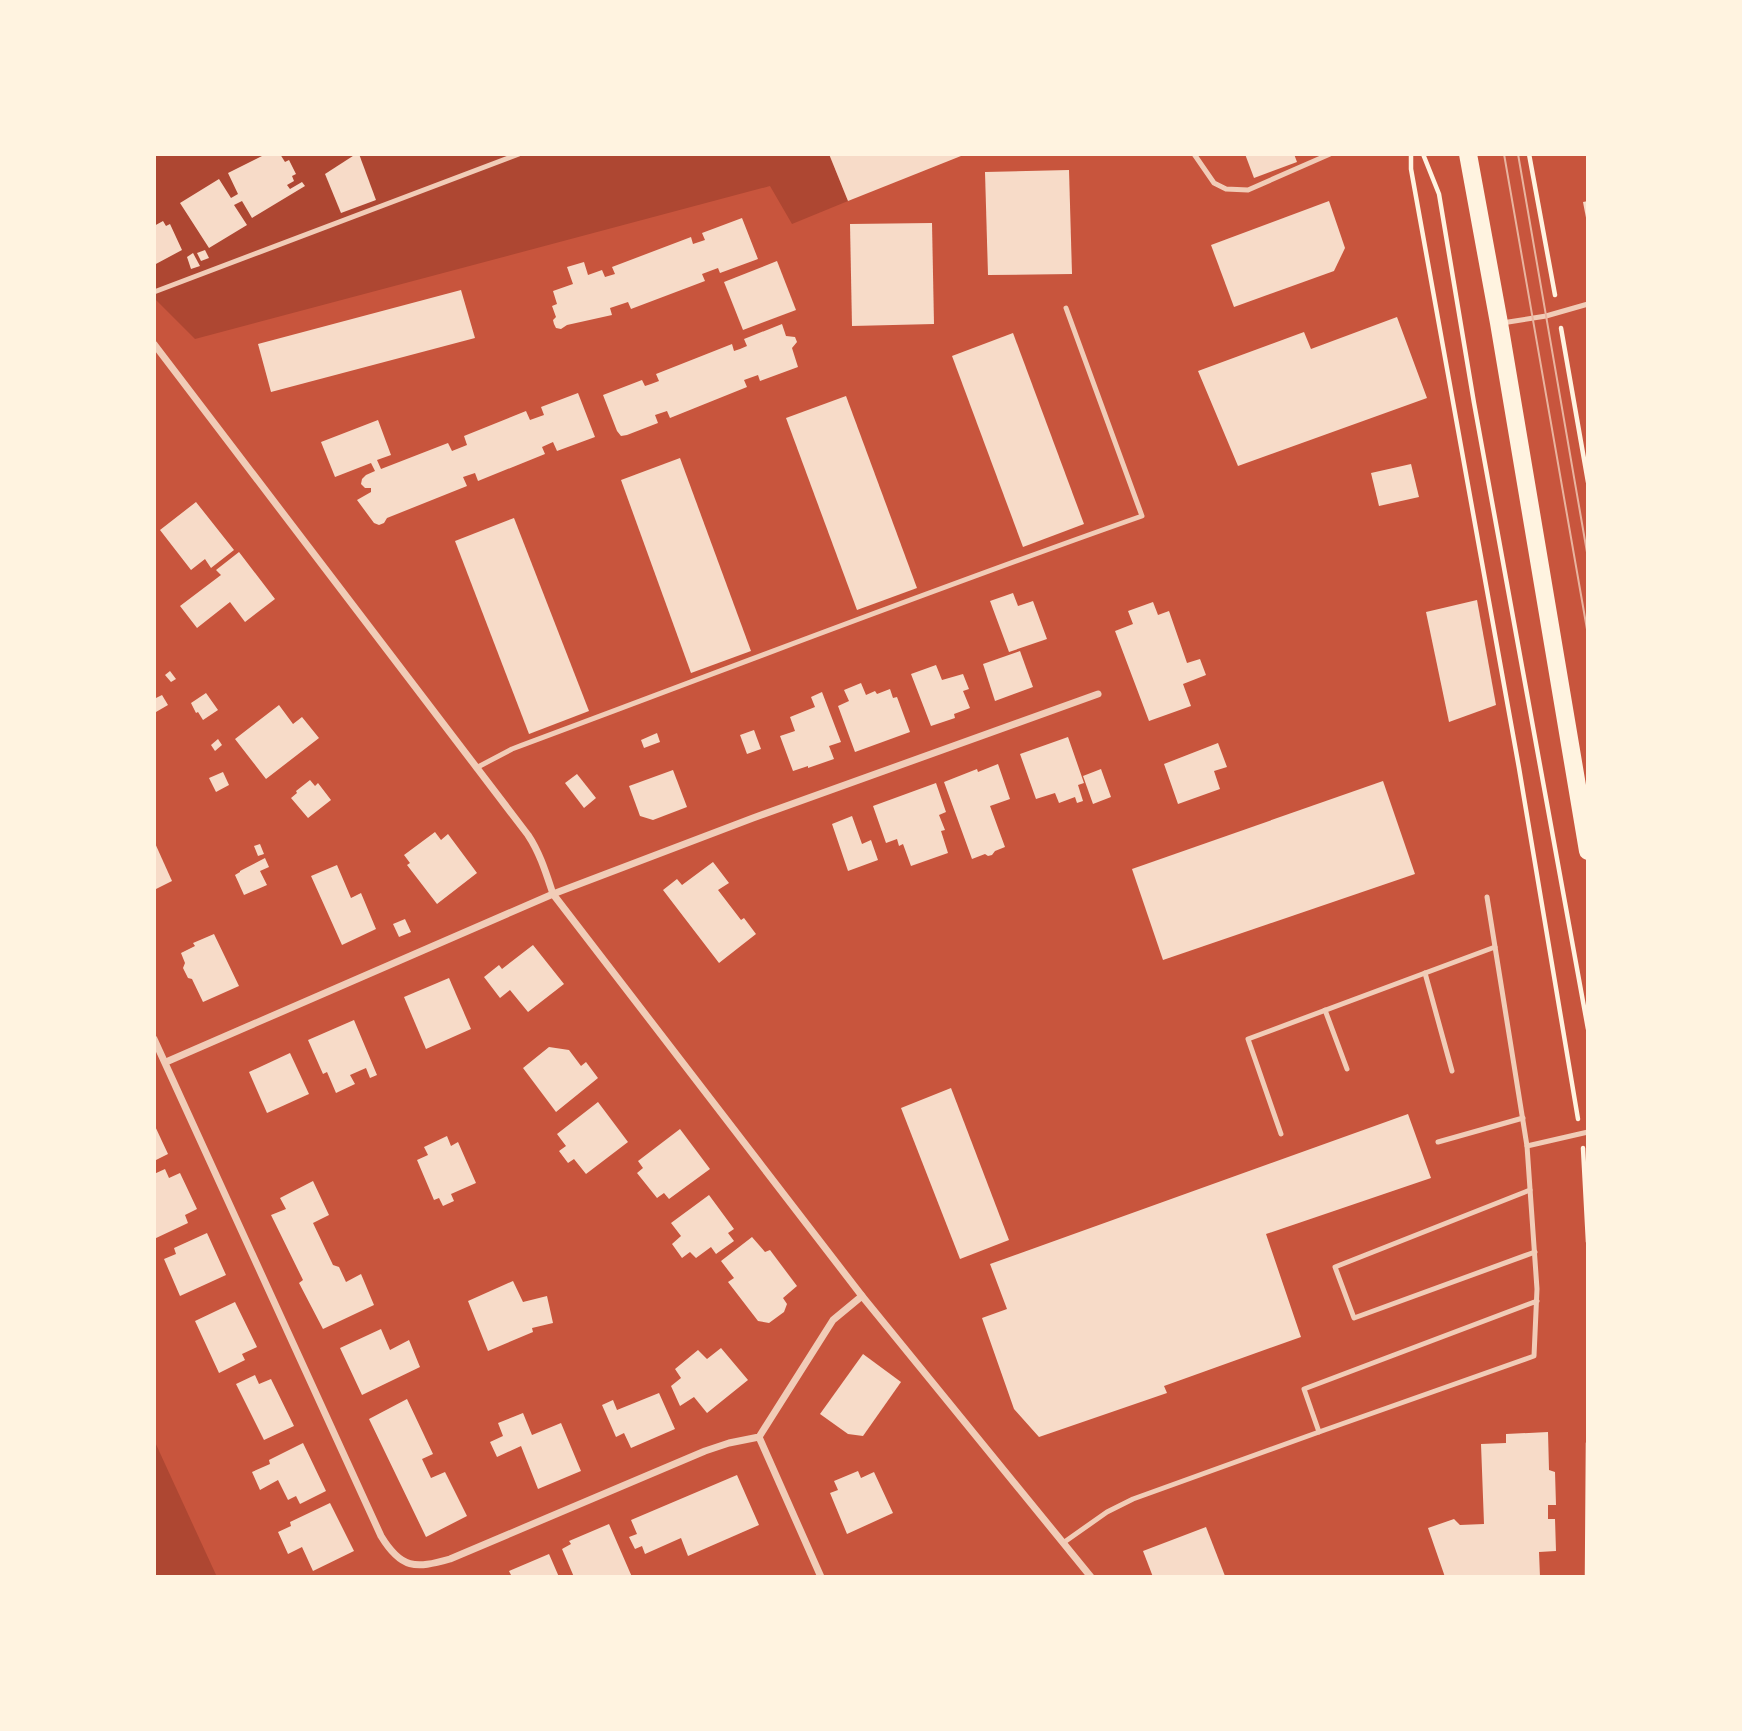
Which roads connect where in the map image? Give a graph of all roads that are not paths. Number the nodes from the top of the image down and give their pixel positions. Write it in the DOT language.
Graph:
graph roads {
  1 [pos="519,154"];
  2 [pos="1194,154"];
  3 [pos="1330,154"];
  4 [pos="1468,154"];
  5 [pos="154,292"];
  6 [pos="1588,304"];
  7 [pos="1066,308"];
  8 [pos="1499,323"];
  9 [pos="154,344"];
  10 [pos="1098,694"];
  11 [pos="477,768"];
  12 [pos="1588,851"];
  13 [pos="553,894"];
  14 [pos="1487,897"];
  15 [pos="1495,947"];
  16 [pos="1425,973"];
  17 [pos="1325,1010"];
  18 [pos="154,1039"];
  19 [pos="166,1062"];
  20 [pos="1348,1069"];
  21 [pos="1452,1071"];
  22 [pos="1523,1118"];
  23 [pos="1588,1132"];
  24 [pos="1281,1134"];
  25 [pos="1438,1142"];
  26 [pos="1527,1146"];
  27 [pos="1530,1190"];
  28 [pos="1535,1252"];
  29 [pos="862,1296"];
  30 [pos="1537,1301"];
  31 [pos="1319,1432"];
  32 [pos="759,1437"];
  33 [pos="1063,1543"];
  34 [pos="821,1577"];
  35 [pos="1091,1577"];
  1 -- 5 [label="lane"];
  2 -- 3 [label="lane"];
  4 -- 8 [label="main road"];
  6 -- 8 [label="lane"];
  7 -- 11 [label="lane"];
  8 -- 12 [label="main road"];
  9 -- 11 [label="street"];
  10 -- 13 [label="street"];
  11 -- 13 [label="street"];
  13 -- 19 [label="street"];
  13 -- 29 [label="street"];
  14 -- 15 [label="lane"];
  15 -- 16 [label="lane"];
  15 -- 22 [label="lane"];
  16 -- 17 [label="lane"];
  16 -- 21 [label="lane"];
  17 -- 20 [label="lane"];
  17 -- 24 [label="lane"];
  18 -- 19 [label="street"];
  19 -- 32 [label="street"];
  22 -- 25 [label="lane"];
  22 -- 26 [label="lane"];
  23 -- 26 [label="lane"];
  26 -- 27 [label="lane"];
  27 -- 28 [label="lane"];
  27 -- 28 [label="lane"];
  28 -- 30 [label="lane"];
  29 -- 32 [label="street"];
  29 -- 33 [label="street"];
  30 -- 31 [label="lane"];
  30 -- 31 [label="lane"];
  31 -- 33 [label="lane"];
  32 -- 34 [label="street"];
  33 -- 35 [label="street"];
}
